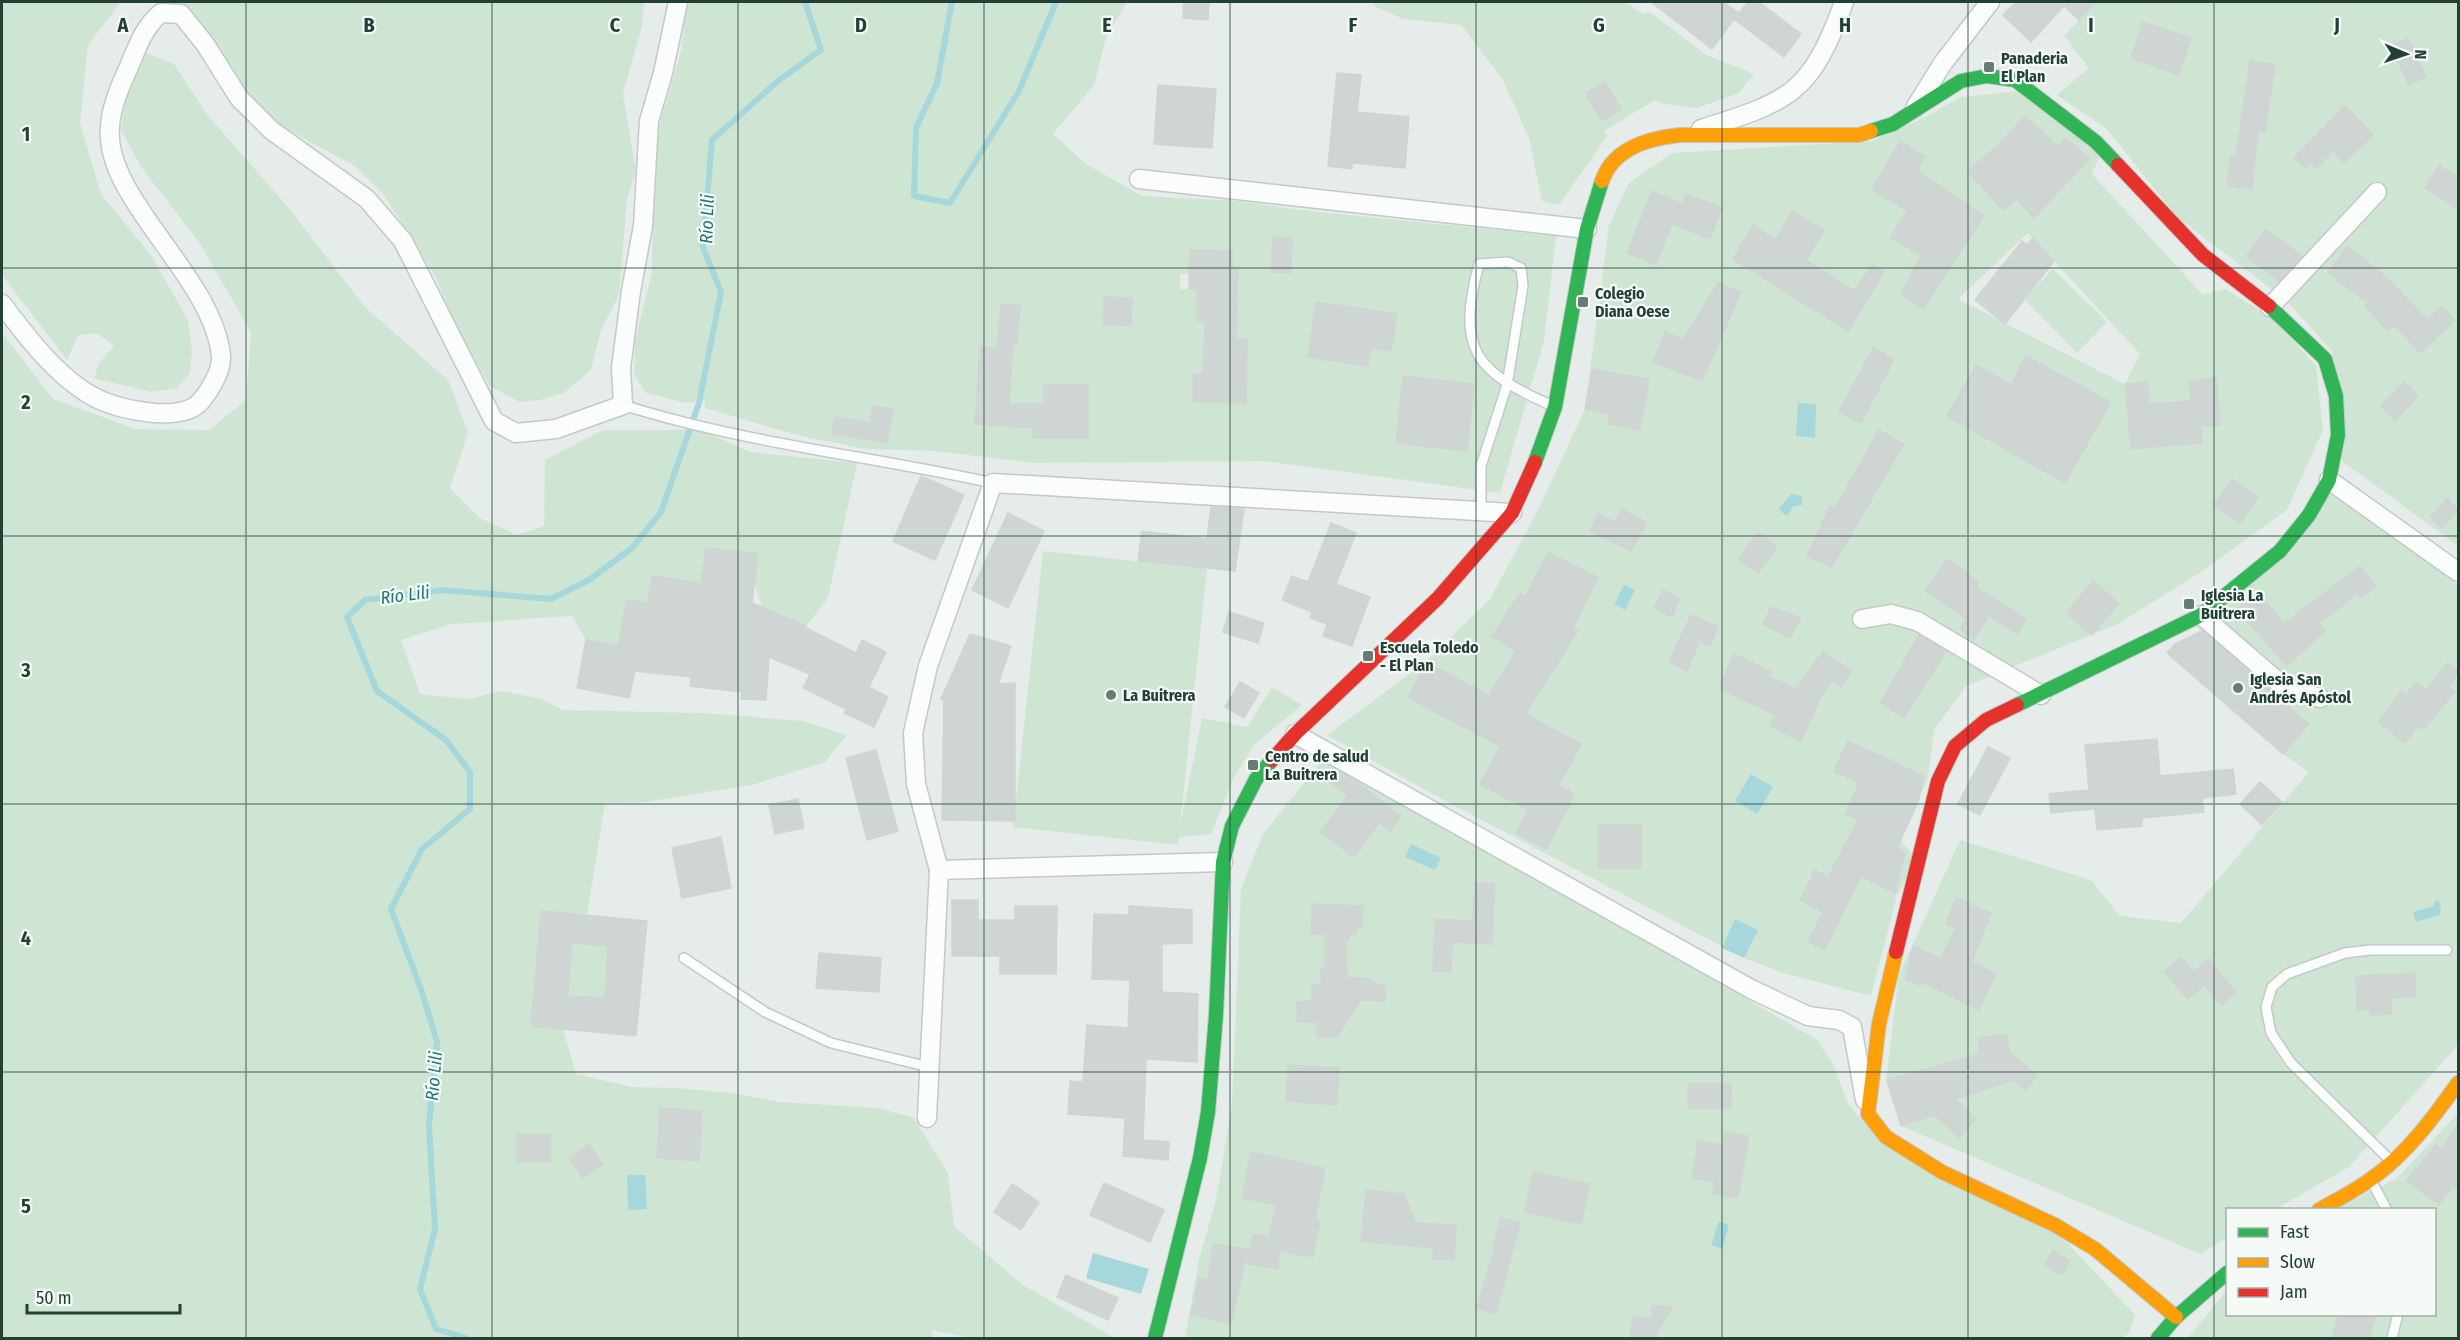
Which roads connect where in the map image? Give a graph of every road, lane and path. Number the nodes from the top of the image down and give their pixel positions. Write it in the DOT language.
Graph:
graph roads {
  1 [pos="678,2"];
  2 [pos="1844,2"];
  3 [pos="1990,2"];
  4 [pos="1914,110"];
  5 [pos="1680,135"];
  6 [pos="1138,179"];
  7 [pos="2377,192"];
  8 [pos="1587,229"];
  9 [pos="2,304"];
  10 [pos="2270,307"];
  11 [pos="1507,385"];
  12 [pos="623,405"];
  13 [pos="1555,407"];
  14 [pos="2328,480"];
  15 [pos="993,483"];
  16 [pos="1480,511"];
  17 [pos="1512,513"];
  18 [pos="2458,572"];
  19 [pos="2201,615"];
  20 [pos="1862,619"];
  21 [pos="2041,695"];
  22 [pos="2320,698"];
  23 [pos="1295,734"];
  24 [pos="1222,862"];
  25 [pos="939,870"];
  26 [pos="2447,950"];
  27 [pos="684,958"];
  28 [pos="929,1067"];
  29 [pos="2458,1083"];
  30 [pos="1868,1114"];
  31 [pos="927,1118"];
  32 [pos="2393,1162"];
  33 [pos="2371,1180"];
  34 [pos="2321,1208"];
  35 [pos="2386,1208"];
  36 [pos="2226,1274"];
  37 [pos="2398,1316"];
  38 [pos="2176,1317"];
  39 [pos="1155,1338"];
  40 [pos="2157,1338"];
  41 [pos="2392,1338"];
  1 -- 12 [label="street"];
  2 -- 5 [label="street"];
  3 -- 4 [label="street"];
  4 -- 5 [label="street"];
  4 -- 10 [label="street"];
  5 -- 8 [label="street"];
  6 -- 8 [label="street"];
  7 -- 10 [label="street"];
  8 -- 13 [label="street"];
  9 -- 12 [label="street"];
  10 -- 14 [label="street"];
  11 -- 11 [label="lane"];
  11 -- 13 [label="lane"];
  11 -- 16 [label="lane"];
  12 -- 15 [label="lane"];
  13 -- 17 [label="street"];
  14 -- 18 [label="street"];
  14 -- 19 [label="street"];
  15 -- 16 [label="street"];
  15 -- 25 [label="street"];
  16 -- 17 [label="street"];
  17 -- 23 [label="street"];
  19 -- 21 [label="street"];
  19 -- 22 [label="street"];
  20 -- 21 [label="street"];
  21 -- 30 [label="street"];
  23 -- 24 [label="street"];
  23 -- 30 [label="street"];
  24 -- 25 [label="street"];
  24 -- 39 [label="street"];
  25 -- 28 [label="street"];
  26 -- 32 [label="lane"];
  27 -- 28 [label="lane"];
  28 -- 31 [label="street"];
  29 -- 32 [label="street"];
  30 -- 38 [label="street"];
  32 -- 33 [label="street"];
  33 -- 34 [label="street"];
  33 -- 35 [label="lane"];
  36 -- 38 [label="street"];
  37 -- 41 [label="lane"];
  38 -- 40 [label="street"];
}
